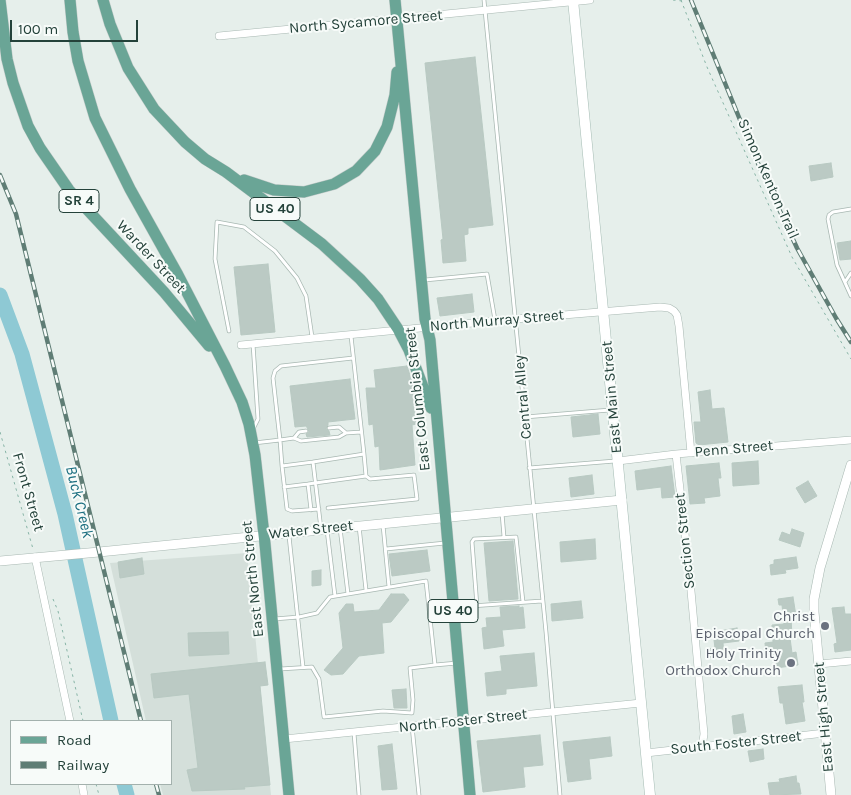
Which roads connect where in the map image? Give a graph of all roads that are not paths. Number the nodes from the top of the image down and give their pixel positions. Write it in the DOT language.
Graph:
graph roads {
  1 [pos="0,0"];
  2 [pos="70,0"];
  3 [pos="103,0"];
  4 [pos="395,0"];
  5 [pos="484,0"];
  6 [pos="590,0"];
  7 [pos="573,1"];
  8 [pos="485,11"];
  9 [pos="397,20"];
  10 [pos="219,36"];
  11 [pos="400,46"];
  12 [pos="226,172"];
  13 [pos="851,209"];
  14 [pos="851,273"];
  15 [pos="421,280"];
  16 [pos="845,282"];
  17 [pos="851,296"];
  18 [pos="603,311"];
  19 [pos="515,319"];
  20 [pos="495,320"];
  21 [pos="426,327"];
  22 [pos="398,329"];
  23 [pos="229,331"];
  24 [pos="351,334"];
  25 [pos="313,338"];
  26 [pos="253,344"];
  27 [pos="241,345"];
  28 [pos="353,358"];
  29 [pos="225,366"];
  30 [pos="613,410"];
  31 [pos="525,417"];
  32 [pos="438,426"];
  33 [pos="329,428"];
  34 [pos="306,431"];
  35 [pos="361,432"];
  36 [pos="346,433"];
  37 [pos="252,438"];
  38 [pos="294,438"];
  39 [pos="280,440"];
  40 [pos="851,440"];
  41 [pos="691,450"];
  42 [pos="364,454"];
  43 [pos="676,454"];
  44 [pos="618,461"];
  45 [pos="313,462"];
  46 [pos="851,465"];
  47 [pos="282,466"];
  48 [pos="529,468"];
  49 [pos="366,476"];
  50 [pos="316,483"];
  51 [pos="308,484"];
  52 [pos="284,487"];
  53 [pos="622,500"];
  54 [pos="328,508"];
  55 [pos="319,509"];
  56 [pos="533,509"];
  57 [pos="311,510"];
  58 [pos="502,512"];
  59 [pos="444,517"];
  60 [pos="382,523"];
  61 [pos="359,526"];
  62 [pos="340,528"];
  63 [pos="324,529"];
  64 [pos="289,532"];
  65 [pos="264,535"];
  66 [pos="504,537"];
  67 [pos="447,543"];
  68 [pos="386,549"];
  69 [pos="35,557"];
  70 [pos="0,561"];
  71 [pos="389,587"];
  72 [pos="366,590"];
  73 [pos="348,594"];
  74 [pos="336,596"];
  75 [pos="542,600"];
  76 [pos="523,602"];
  77 [pos="477,606"];
  78 [pos="453,608"];
  79 [pos="429,610"];
  80 [pos="299,617"];
  81 [pos="272,619"];
  82 [pos="851,661"];
  83 [pos="458,663"];
  84 [pos="818,664"];
  85 [pos="435,665"];
  86 [pos="303,667"];
  87 [pos="277,669"];
  88 [pos="641,703"];
  89 [pos="552,712"];
  90 [pos="70,720"];
  91 [pos="464,721"];
  92 [pos="412,726"];
  93 [pos="354,732"];
  94 [pos="825,733"];
  95 [pos="284,739"];
  96 [pos="702,747"];
  97 [pos="646,753"];
  98 [pos="289,795"];
  99 [pos="359,795"];
  100 [pos="419,795"];
  101 [pos="470,795"];
  102 [pos="559,795"];
  103 [pos="650,795"];
  104 [pos="831,795"];
  1 -- 29 [label="main road, Warder Street / SR 4"];
  2 -- 29 [label="main road"];
  3 -- 12 [label="main road, US 40"];
  4 -- 9 [label="main road, East Columbia Street"];
  5 -- 8 [label="lane, Central Alley"];
  6 -- 7 [label="street, North Sycamore Street"];
  7 -- 8 [label="street, North Sycamore Street"];
  7 -- 18 [label="main road, East Main Street"];
  8 -- 9 [label="street, North Sycamore Street"];
  8 -- 19 [label="lane, Central Alley"];
  9 -- 10 [label="street, North Sycamore Street"];
  9 -- 11 [label="main road, East Columbia Street"];
  11 -- 12 [label="main road"];
  11 -- 15 [label="main road, East Columbia Street"];
  12 -- 22 [label="main road, US 40"];
  13 -- 16 [label="lane"];
  14 -- 16 [label="lane"];
  15 -- 20 [label="lane"];
  15 -- 21 [label="main road, East Columbia Street"];
  16 -- 17 [label="lane"];
  18 -- 19 [label="street, North Murray Street"];
  18 -- 30 [label="main road, East Main Street"];
  18 -- 41 [label="street, North Murray Street"];
  19 -- 20 [label="street, North Murray Street"];
  19 -- 31 [label="lane, Central Alley"];
  20 -- 21 [label="street, North Murray Street"];
  21 -- 22 [label="street, North Murray Street"];
  21 -- 32 [label="main road, East Columbia Street"];
  22 -- 24 [label="street, North Murray Street"];
  22 -- 32 [label="main road, US 40"];
  23 -- 25 [label="lane"];
  24 -- 25 [label="street, North Murray Street"];
  24 -- 28 [label="lane"];
  25 -- 26 [label="street, North Murray Street"];
  26 -- 27 [label="street, North Murray Street"];
  26 -- 37 [label="lane"];
  28 -- 35 [label="lane"];
  28 -- 39 [label="lane"];
  29 -- 37 [label="main road, East North Street"];
  30 -- 31 [label="lane"];
  30 -- 44 [label="main road, East Main Street"];
  31 -- 48 [label="lane, Central Alley"];
  32 -- 59 [label="main road, East Columbia Street / US 40"];
  33 -- 36 [label="lane"];
  34 -- 38 [label="lane"];
  35 -- 36 [label="lane"];
  35 -- 42 [label="lane"];
  36 -- 38 [label="lane"];
  37 -- 39 [label="lane"];
  37 -- 65 [label="main road, East North Street"];
  38 -- 39 [label="lane"];
  39 -- 47 [label="lane"];
  40 -- 41 [label="street, Penn Street"];
  41 -- 43 [label="street, Penn Street"];
  42 -- 45 [label="lane"];
  42 -- 49 [label="lane"];
  43 -- 44 [label="street, Penn Street"];
  43 -- 96 [label="street, Section Street"];
  44 -- 48 [label="lane"];
  44 -- 53 [label="main road, East Main Street"];
  45 -- 47 [label="lane"];
  45 -- 50 [label="lane"];
  46 -- 84 [label="street, East High Street"];
  47 -- 52 [label="lane"];
  48 -- 56 [label="lane, Central Alley"];
  49 -- 50 [label="lane"];
  49 -- 54 [label="lane"];
  50 -- 51 [label="lane"];
  50 -- 55 [label="lane"];
  51 -- 52 [label="lane"];
  51 -- 57 [label="lane"];
  52 -- 57 [label="lane"];
  53 -- 56 [label="street, Water Street"];
  53 -- 88 [label="main road, East Main Street"];
  55 -- 57 [label="lane"];
  55 -- 63 [label="lane"];
  56 -- 58 [label="street, Water Street"];
  56 -- 75 [label="lane, Central Alley"];
  58 -- 59 [label="street, Water Street"];
  58 -- 66 [label="lane"];
  59 -- 60 [label="street, Water Street"];
  59 -- 67 [label="main road, East Columbia Street / US 40"];
  60 -- 61 [label="street, Water Street"];
  60 -- 68 [label="lane"];
  61 -- 62 [label="street, Water Street"];
  61 -- 72 [label="lane"];
  62 -- 63 [label="street, Water Street"];
  62 -- 73 [label="lane"];
  63 -- 64 [label="street, Water Street"];
  63 -- 74 [label="lane"];
  64 -- 65 [label="street, Water Street"];
  64 -- 80 [label="lane"];
  65 -- 69 [label="street, Water Street"];
  65 -- 81 [label="main road, East North Street"];
  66 -- 76 [label="lane"];
  66 -- 77 [label="lane"];
  67 -- 68 [label="lane"];
  67 -- 78 [label="main road, East Columbia Street / US 40"];
  68 -- 71 [label="lane"];
  69 -- 70 [label="street, Water Street"];
  69 -- 90 [label="street"];
  71 -- 72 [label="lane"];
  71 -- 79 [label="lane"];
  72 -- 73 [label="lane"];
  73 -- 74 [label="lane"];
  74 -- 80 [label="lane"];
  75 -- 76 [label="lane"];
  75 -- 89 [label="lane, Central Alley"];
  76 -- 77 [label="lane"];
  77 -- 78 [label="lane"];
  78 -- 79 [label="lane"];
  78 -- 83 [label="main road, East Columbia Street / US 40"];
  79 -- 85 [label="lane"];
  80 -- 81 [label="lane"];
  80 -- 86 [label="lane"];
  81 -- 87 [label="main road, East North Street"];
  82 -- 84 [label="street"];
  83 -- 85 [label="lane"];
  83 -- 91 [label="main road, East Columbia Street / US 40"];
  84 -- 94 [label="street, East High Street"];
  85 -- 86 [label="lane"];
  86 -- 87 [label="lane"];
  87 -- 95 [label="main road, East North Street"];
  88 -- 89 [label="street, North Foster Street"];
  88 -- 97 [label="main road, East Main Street"];
  89 -- 91 [label="street, North Foster Street"];
  89 -- 102 [label="lane, Central Alley"];
  91 -- 92 [label="street, North Foster Street"];
  91 -- 101 [label="main road, East Columbia Street / US 40"];
  92 -- 93 [label="street, North Foster Street"];
  92 -- 100 [label="lane"];
  93 -- 95 [label="street, North Foster Street"];
  93 -- 99 [label="lane"];
  94 -- 96 [label="street, South Foster Street"];
  94 -- 104 [label="street, East High Street"];
  95 -- 98 [label="main road, East North Street"];
  96 -- 97 [label="street, South Foster Street"];
  97 -- 103 [label="main road, East Main Street"];
}
